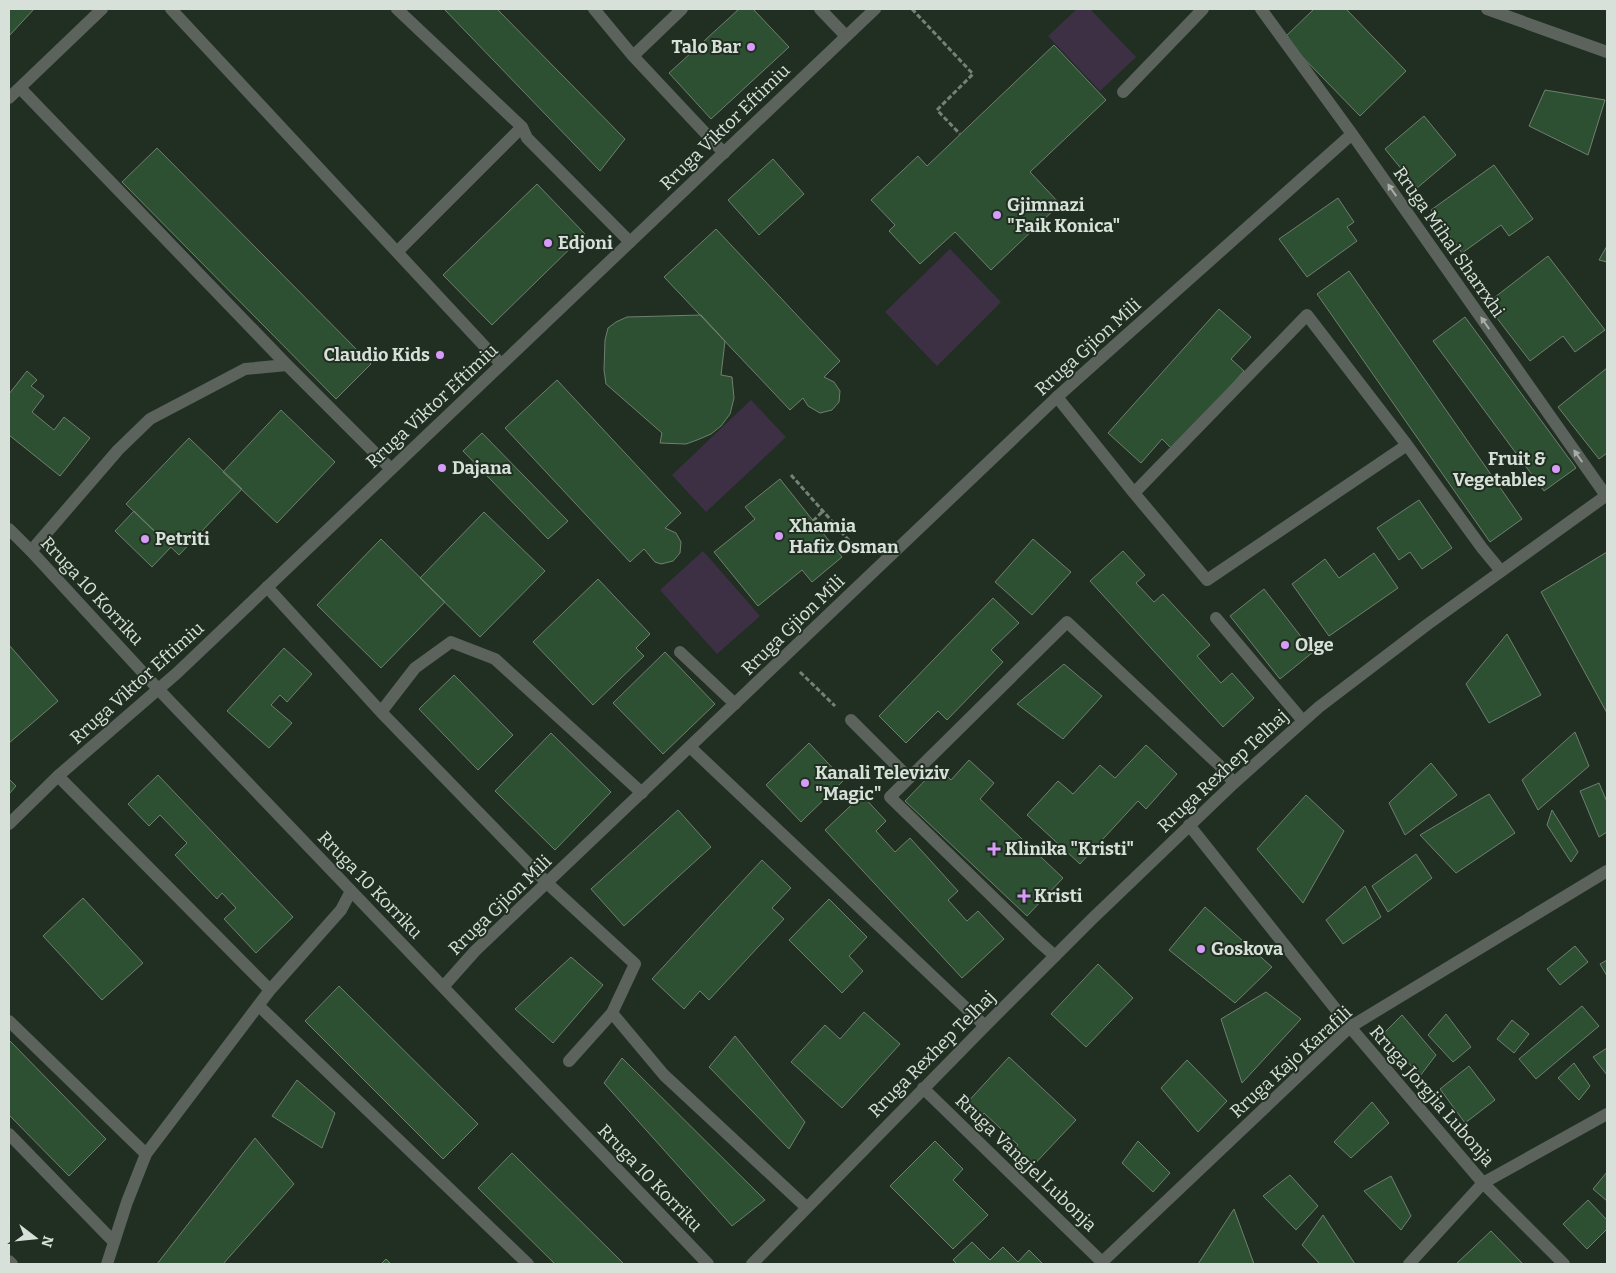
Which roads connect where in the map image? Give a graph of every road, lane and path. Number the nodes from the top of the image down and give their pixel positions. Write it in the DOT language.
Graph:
graph roads {
  1 [pos="102,9"];
  2 [pos="171,9"];
  3 [pos="398,9"];
  4 [pos="594,9"];
  5 [pos="682,9"];
  6 [pos="820,9"];
  7 [pos="875,9"];
  8 [pos="912,9"];
  9 [pos="1203,9"];
  10 [pos="1261,9"];
  11 [pos="1487,9"];
  12 [pos="846,36"];
  13 [pos="1607,52"];
  14 [pos="633,56"];
  15 [pos="20,88"];
  16 [pos="1122,92"];
  17 [pos="9,98"];
  18 [pos="522,127"];
  19 [pos="960,134"];
  20 [pos="1352,134"];
  21 [pos="724,153"];
  22 [pos="630,242"];
  23 [pos="397,252"];
  24 [pos="501,364"];
  25 [pos="287,365"];
  26 [pos="1057,398"];
  27 [pos="1407,445"];
  28 [pos="391,469"];
  29 [pos="791,474"];
  30 [pos="1134,493"];
  31 [pos="1607,496"];
  32 [pos="823,511"];
  33 [pos="813,521"];
  34 [pos="9,528"];
  35 [pos="31,551"];
  36 [pos="876,570"];
  37 [pos="1501,571"];
  38 [pos="267,587"];
  39 [pos="1216,618"];
  40 [pos="680,652"];
  41 [pos="785,657"];
  42 [pos="159,690"];
  43 [pos="827,698"];
  44 [pos="735,704"];
  45 [pos="381,712"];
  46 [pos="851,720"];
  47 [pos="1303,721"];
  48 [pos="690,747"];
  49 [pos="58,776"];
  50 [pos="910,778"];
  51 [pos="1234,783"];
  52 [pos="642,793"];
  53 [pos="9,824"];
  54 [pos="1189,825"];
  55 [pos="1607,871"];
  56 [pos="547,883"];
  57 [pos="351,891"];
  58 [pos="1055,956"];
  59 [pos="443,988"];
  60 [pos="270,990"];
  61 [pos="259,1006"];
  62 [pos="612,1012"];
  63 [pos="9,1021"];
  64 [pos="985,1026"];
  65 [pos="1350,1027"];
  66 [pos="569,1061"];
  67 [pos="923,1088"];
  68 [pos="1607,1114"];
  69 [pos="9,1134"];
  70 [pos="146,1154"];
  71 [pos="1483,1183"];
  72 [pos="806,1207"];
  73 [pos="113,1241"];
  74 [pos="9,1261"];
  75 [pos="1102,1263"];
  76 [pos="12,1264"];
  77 [pos="107,1264"];
  78 [pos="528,1264"];
  79 [pos="708,1264"];
  80 [pos="752,1264"];
  81 [pos="1409,1264"];
  82 [pos="1564,1264"];
  1 -- 15 [label="street"];
  2 -- 23 [label="street"];
  3 -- 18 [label="street"];
  4 -- 14 [label="street"];
  5 -- 14 [label="street"];
  6 -- 12 [label="street"];
  7 -- 12 [label="street, Rruga Viktor Eftimiu"];
  8 -- 19 [label="path"];
  9 -- 16 [label="street"];
  10 -- 20 [label="street, Rruga Mihal Sharrxhi"];
  11 -- 13 [label="street"];
  12 -- 21 [label="street, Rruga Viktor Eftimiu"];
  14 -- 21 [label="street"];
  15 -- 17 [label="street"];
  15 -- 25 [label="street"];
  18 -- 22 [label="street"];
  18 -- 23 [label="street"];
  20 -- 26 [label="street, Rruga Gjion Mili"];
  31 -- 20 [label="street, Rruga Mihal Sharrxhi, one-way"];
  21 -- 22 [label="street, Rruga Viktor Eftimiu"];
  22 -- 24 [label="street, Rruga Viktor Eftimiu"];
  23 -- 24 [label="street"];
  24 -- 28 [label="street, Rruga Viktor Eftimiu"];
  25 -- 28 [label="street"];
  25 -- 35 [label="street"];
  26 -- 30 [label="street"];
  26 -- 36 [label="street, Rruga Gjion Mili"];
  27 -- 30 [label="street"];
  27 -- 30 [label="street"];
  27 -- 37 [label="street"];
  28 -- 38 [label="street, Rruga Viktor Eftimiu"];
  29 -- 32 [label="path"];
  31 -- 37 [label="street, Rruga Rexhep Telhaj"];
  32 -- 33 [label="path"];
  32 -- 36 [label="path"];
  34 -- 35 [label="street, Rruga 10 Korriku"];
  35 -- 42 [label="street, Rruga 10 Korriku"];
  36 -- 41 [label="street, Rruga Gjion Mili"];
  37 -- 47 [label="street, Rruga Rexhep Telhaj"];
  38 -- 42 [label="street, Rruga Viktor Eftimiu"];
  38 -- 45 [label="street"];
  39 -- 47 [label="street"];
  40 -- 44 [label="street"];
  41 -- 43 [label="path"];
  41 -- 44 [label="street, Rruga Gjion Mili"];
  42 -- 49 [label="street, Rruga Viktor Eftimiu"];
  42 -- 57 [label="street, Rruga 10 Korriku"];
  44 -- 48 [label="street, Rruga Gjion Mili"];
  45 -- 52 [label="street"];
  45 -- 56 [label="street"];
  46 -- 50 [label="street"];
  47 -- 51 [label="street, Rruga Rexhep Telhaj"];
  48 -- 52 [label="street, Rruga Gjion Mili"];
  48 -- 64 [label="street"];
  49 -- 53 [label="street, Rruga Viktor Eftimiu"];
  49 -- 60 [label="street"];
  50 -- 51 [label="street"];
  50 -- 58 [label="street"];
  51 -- 54 [label="street, Rruga Rexhep Telhaj"];
  52 -- 56 [label="street, Rruga Gjion Mili"];
  54 -- 58 [label="street, Rruga Rexhep Telhaj"];
  54 -- 65 [label="street, Rruga Jorgjia Lubonja"];
  55 -- 65 [label="street, Rruga Kajo Karafili"];
  56 -- 59 [label="street, Rruga Gjion Mili"];
  56 -- 62 [label="street"];
  57 -- 59 [label="street, Rruga 10 Korriku"];
  57 -- 60 [label="street"];
  58 -- 64 [label="street, Rruga Rexhep Telhaj"];
  59 -- 79 [label="street, Rruga 10 Korriku"];
  60 -- 61 [label="street"];
  61 -- 70 [label="street"];
  61 -- 78 [label="street"];
  62 -- 66 [label="street"];
  62 -- 72 [label="street"];
  63 -- 70 [label="street"];
  64 -- 67 [label="street, Rruga Rexhep Telhaj"];
  65 -- 71 [label="street, Rruga Jorgjia Lubonja"];
  65 -- 75 [label="street, Rruga Kajo Karafili"];
  67 -- 72 [label="street, Rruga Rexhep Telhaj"];
  67 -- 75 [label="street, Rruga Vangjel Lubonja"];
  68 -- 71 [label="street"];
  69 -- 73 [label="street"];
  70 -- 73 [label="street"];
  71 -- 81 [label="street"];
  71 -- 82 [label="street, Rruga Jorgjia Lubonja"];
  72 -- 80 [label="street, Rruga Rexhep Telhaj"];
  73 -- 77 [label="street"];
  74 -- 76 [label="street"];
}
